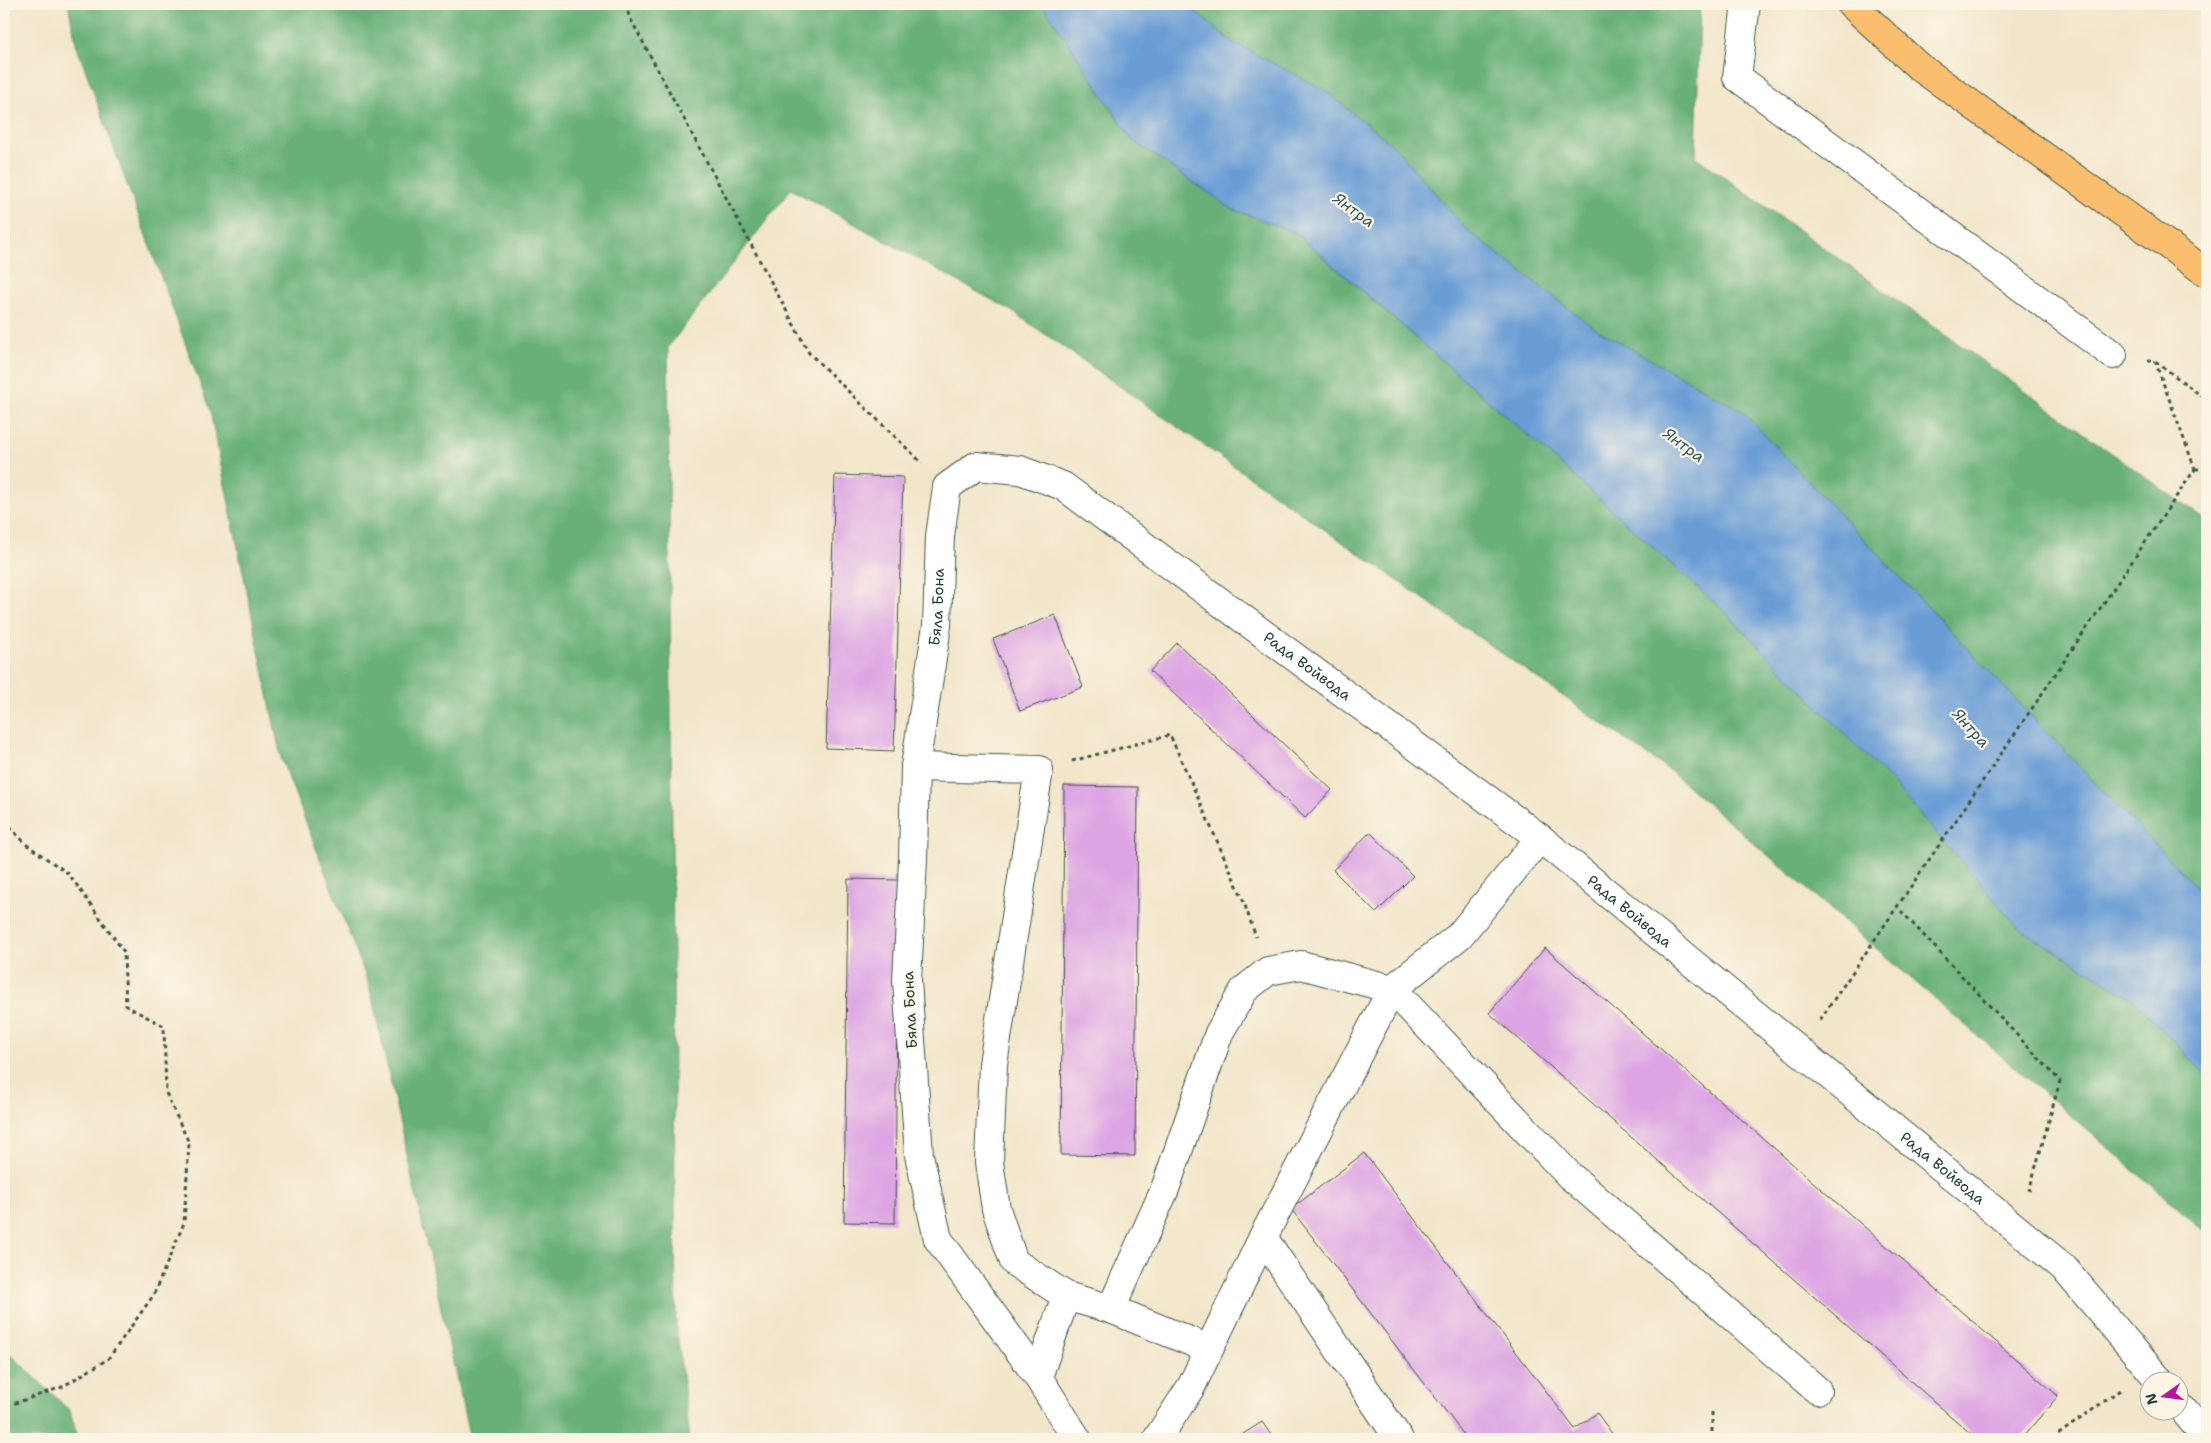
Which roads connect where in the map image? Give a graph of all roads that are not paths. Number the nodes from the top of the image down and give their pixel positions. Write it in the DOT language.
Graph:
graph roads {
  1 [pos="1746,4"];
  2 [pos="1851,4"];
  3 [pos="2207,273"];
  4 [pos="2113,355"];
  5 [pos="947,487"];
  6 [pos="915,767"];
  7 [pos="1540,838"];
  8 [pos="1392,989"];
  9 [pos="1264,1237"];
  10 [pos="1066,1296"];
  11 [pos="1111,1309"];
  12 [pos="1209,1349"];
  13 [pos="2150,1370"];
  14 [pos="1038,1377"];
  15 [pos="1817,1390"];
  16 [pos="2188,1416"];
  17 [pos="2207,1438"];
  18 [pos="1078,1439"];
  19 [pos="1157,1439"];
  20 [pos="1399,1439"];
  1 -- 4 [label="street"];
  2 -- 3 [label="main road"];
  5 -- 6 [label="street, Бяла Бона"];
  5 -- 7 [label="street, Рада Войвода"];
  6 -- 10 [label="street"];
  6 -- 14 [label="street, Бяла Бона"];
  7 -- 8 [label="street"];
  7 -- 13 [label="street, Рада Войвода"];
  8 -- 9 [label="street"];
  8 -- 11 [label="street"];
  8 -- 15 [label="street"];
  9 -- 12 [label="street"];
  9 -- 20 [label="street"];
  10 -- 11 [label="street"];
  10 -- 14 [label="street"];
  11 -- 12 [label="street"];
  12 -- 19 [label="street"];
  14 -- 18 [label="street, Бяла Бона"];
  16 -- 17 [label="street"];
}
